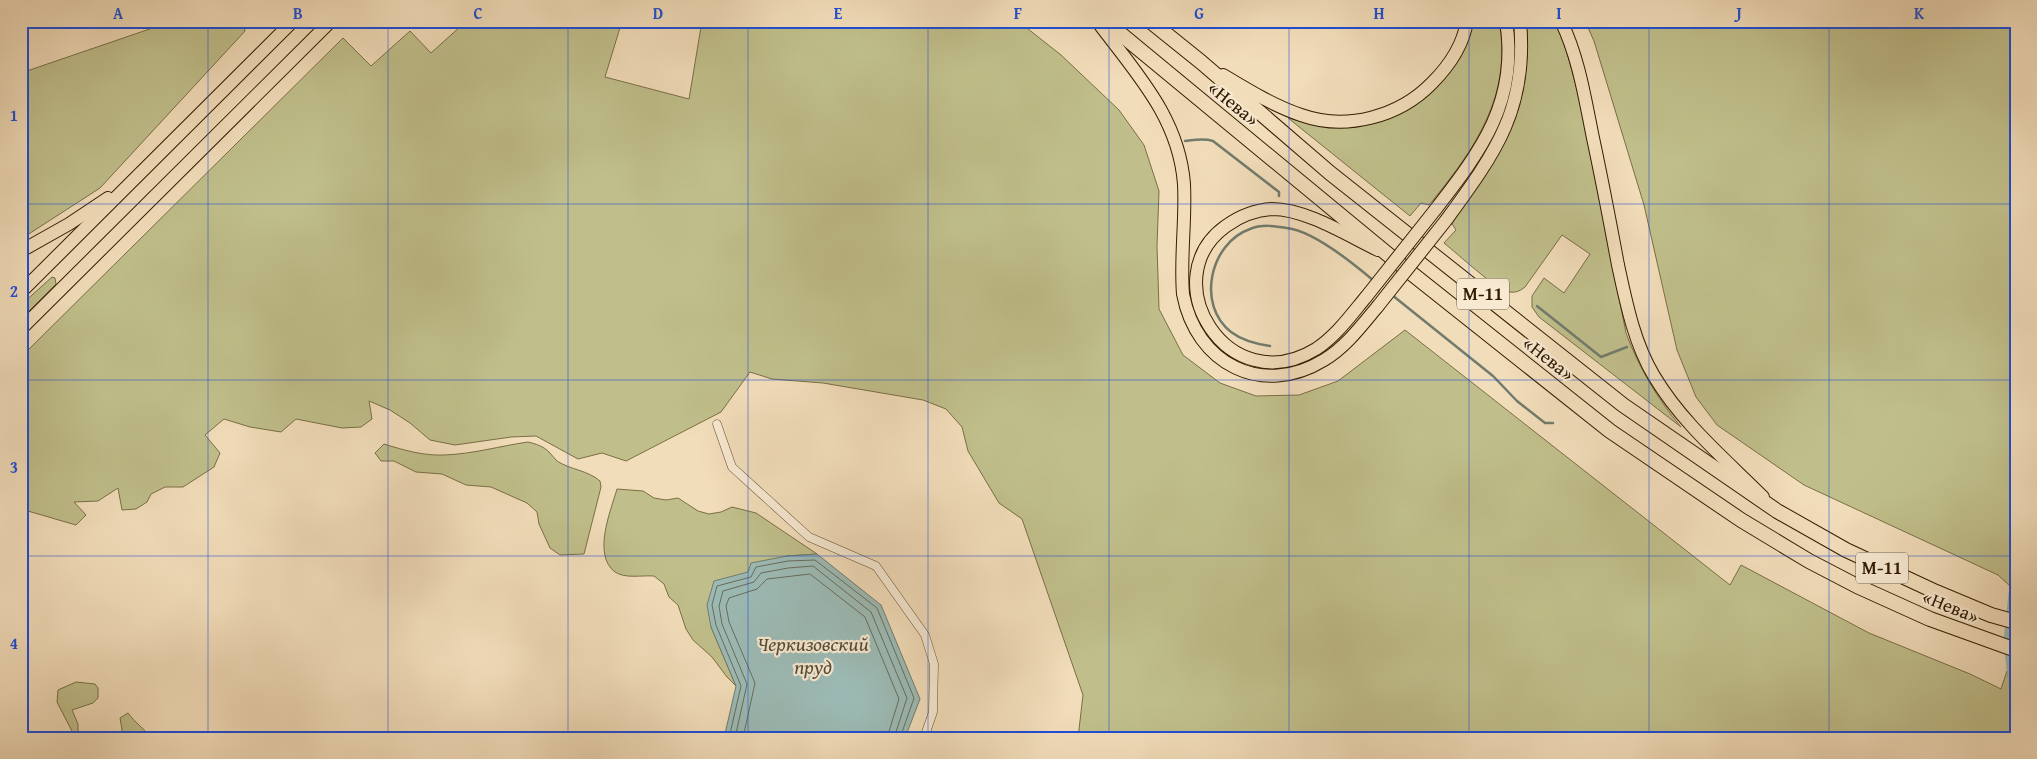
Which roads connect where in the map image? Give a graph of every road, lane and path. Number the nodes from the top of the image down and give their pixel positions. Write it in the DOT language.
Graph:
graph roads {
  1 [pos="293,21"];
  2 [pos="331,21"];
  3 [pos="1097,21"];
  4 [pos="1105,21"];
  5 [pos="1150,21"];
  6 [pos="1467,21"];
  7 [pos="1506,21"];
  8 [pos="1520,21"];
  9 [pos="1561,21"];
  10 [pos="1201,62"];
  11 [pos="147,167"];
  12 [pos="21,251"];
  13 [pos="1391,257"];
  14 [pos="21,292"];
  15 [pos="21,329"];
  16 [pos="717,424"];
  17 [pos="1777,511"];
  18 [pos="2016,622"];
  19 [pos="2016,650"];
  20 [pos="924,738"];
  1 -- 11 [label="main road"];
  2 -- 15 [label="main road"];
  3 -- 8 [label="main road, bridge"];
  4 -- 13 [label="highway, «Нева» / М-11"];
  5 -- 10 [label="highway, «Нева» / М-11"];
  6 -- 10 [label="main road, М-11"];
  7 -- 13 [label="main road, М-11, bridge"];
  9 -- 17 [label="main road, М-11"];
  10 -- 17 [label="highway, «Нева» / М-11"];
  11 -- 12 [label="main road"];
  11 -- 14 [label="main road"];
  13 -- 19 [label="highway, «Нева» / М-11"];
  16 -- 20 [label="street"];
  17 -- 18 [label="highway, «Нева» / М-11"];
}
